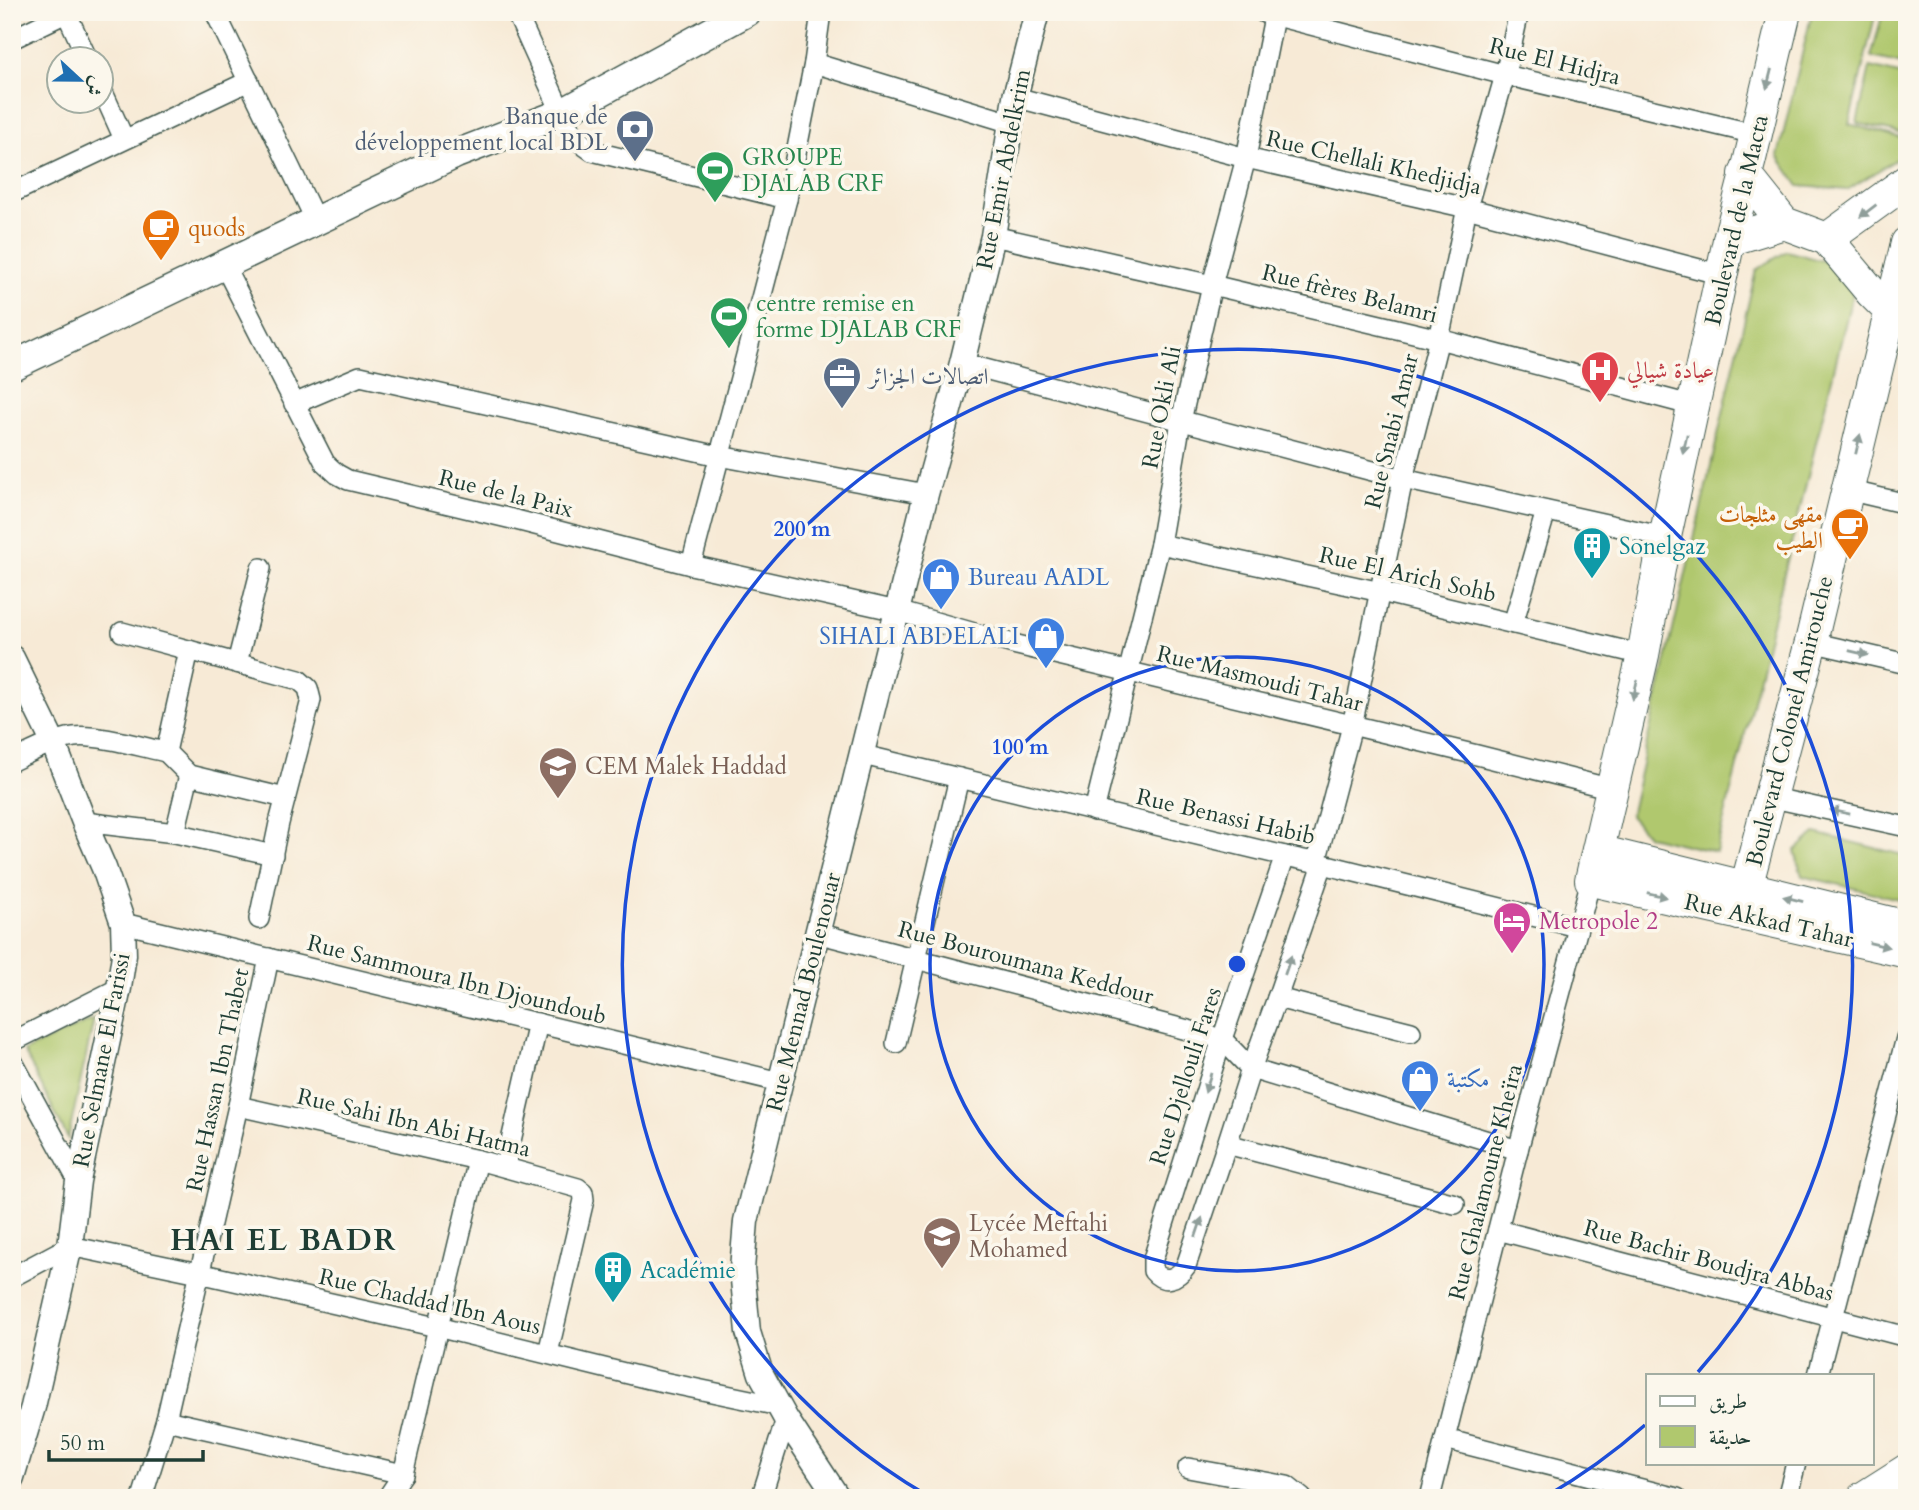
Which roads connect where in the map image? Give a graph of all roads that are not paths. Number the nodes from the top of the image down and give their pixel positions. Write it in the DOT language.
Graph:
graph roads {
  1 [pos="215,12"];
  2 [pos="516,12"];
  3 [pos="747,12"];
  4 [pos="821,12"];
  5 [pos="1037,12"];
  6 [pos="1519,12"];
  7 [pos="66,13"];
  8 [pos="1271,13"];
  9 [pos="1782,13"];
  10 [pos="12,39"];
  11 [pos="81,46"];
  12 [pos="814,63"];
  13 [pos="1505,75"];
  14 [pos="249,81"];
  15 [pos="1015,97"];
  16 [pos="562,113"];
  17 [pos="114,116"];
  18 [pos="1011,122"];
  19 [pos="1755,134"];
  20 [pos="124,139"];
  21 [pos="1246,158"];
  22 [pos="1745,174"];
  23 [pos="1907,181"];
  24 [pos="12,193"];
  25 [pos="787,199"];
  26 [pos="1467,208"];
  27 [pos="316,221"];
  28 [pos="1784,223"];
  29 [pos="993,236"];
  30 [pos="1729,240"];
  31 [pos="1827,240"];
  32 [pos="1907,243"];
  33 [pos="224,265"];
  34 [pos="1722,275"];
  35 [pos="1212,285"];
  36 [pos="1898,313"];
  37 [pos="1439,339"];
  38 [pos="962,363"];
  39 [pos="12,366"];
  40 [pos="295,404"];
  41 [pos="1694,406"];
  42 [pos="1181,421"];
  43 [pos="719,456"];
  44 [pos="1403,479"];
  45 [pos="1847,490"];
  46 [pos="926,494"];
  47 [pos="1907,504"];
  48 [pos="1546,511"];
  49 [pos="1665,537"];
  50 [pos="1160,544"];
  51 [pos="691,565"];
  52 [pos="261,568"];
  53 [pos="1381,592"];
  54 [pos="897,611"];
  55 [pos="1513,624"];
  56 [pos="121,632"];
  57 [pos="1811,642"];
  58 [pos="189,650"];
  59 [pos="1643,655"];
  60 [pos="12,657"];
  61 [pos="237,663"];
  62 [pos="1907,664"];
  63 [pos="1128,672"];
  64 [pos="1353,726"];
  65 [pos="54,742"];
  66 [pos="166,752"];
  67 [pos="863,755"];
  68 [pos="12,761"];
  69 [pos="189,775"];
  70 [pos="959,778"];
  71 [pos="1612,789"];
  72 [pos="1769,797"];
  73 [pos="285,798"];
  74 [pos="1094,811"];
  75 [pos="84,822"];
  76 [pos="1907,827"];
  77 [pos="175,833"];
  78 [pos="272,855"];
  79 [pos="1285,856"];
  80 [pos="1319,863"];
  81 [pos="1594,866"];
  82 [pos="1743,901"];
  83 [pos="259,919"];
  84 [pos="123,923"];
  85 [pos="1577,927"];
  86 [pos="1907,927"];
  87 [pos="817,933"];
  88 [pos="1907,952"];
  89 [pos="916,957"];
  90 [pos="269,958"];
  91 [pos="119,988"];
  92 [pos="1277,999"];
  93 [pos="538,1023"];
  94 [pos="1411,1032"];
  95 [pos="1906,1038"];
  96 [pos="1222,1039"];
  97 [pos="12,1042"];
  98 [pos="896,1043"];
  99 [pos="12,1060"];
  100 [pos="1251,1069"];
  101 [pos="780,1082"];
  102 [pos="238,1106"];
  103 [pos="1227,1144"];
  104 [pos="1518,1150"];
  105 [pos="478,1160"];
  106 [pos="505,1167"];
  107 [pos="78,1181"];
  108 [pos="1455,1204"];
  109 [pos="1498,1230"];
  110 [pos="70,1246"];
  111 [pos="199,1273"];
  112 [pos="1154,1273"];
  113 [pos="12,1277"];
  114 [pos="1833,1318"];
  115 [pos="437,1327"];
  116 [pos="1907,1337"];
  117 [pos="548,1353"];
  118 [pos="1818,1374"];
  119 [pos="783,1413"];
  120 [pos="166,1420"];
  121 [pos="1445,1439"];
  122 [pos="1796,1464"];
  123 [pos="1188,1468"];
  124 [pos="1907,1470"];
  125 [pos="403,1474"];
  126 [pos="12,1476"];
  127 [pos="142,1498"];
  128 [pos="387,1498"];
  129 [pos="761,1498"];
  130 [pos="838,1498"];
  131 [pos="1302,1498"];
  132 [pos="1430,1498"];
  133 [pos="1678,1498"];
  134 [pos="1787,1498"];
  135 [pos="1863,1498"];
  1 -- 14 [label="street"];
  2 -- 16 [label="street"];
  3 -- 16 [label="main road"];
  4 -- 12 [label="street"];
  5 -- 15 [label="street, Rue Emir Abdelkrim"];
  6 -- 13 [label="street, Rue Snabi Amar"];
  7 -- 10 [label="street"];
  7 -- 11 [label="street"];
  8 -- 13 [label="street, Rue El Hidjra"];
  8 -- 21 [label="street, Rue Okli Ali"];
  9 -- 19 [label="main road, Boulevard de la Macta, one-way"];
  12 -- 18 [label="street"];
  12 -- 25 [label="street"];
  13 -- 19 [label="street, Rue El Hidjra"];
  13 -- 26 [label="street, Rue Snabi Amar"];
  14 -- 20 [label="street"];
  14 -- 27 [label="street"];
  15 -- 18 [label="street, Rue Emir Abdelkrim"];
  15 -- 21 [label="street, Rue Chellali Khedjidja"];
  16 -- 25 [label="street"];
  16 -- 27 [label="main road"];
  17 -- 20 [label="street"];
  18 -- 29 [label="street, Rue Emir Abdelkrim"];
  19 -- 22 [label="main road, Boulevard de la Macta"];
  20 -- 24 [label="street"];
  21 -- 26 [label="street, Rue Chellali Khedjidja"];
  21 -- 35 [label="street, Rue Okli Ali"];
  22 -- 28 [label="main road"];
  22 -- 30 [label="main road, Boulevard de la Macta"];
  23 -- 31 [label="main road, one-way"];
  25 -- 43 [label="street"];
  26 -- 34 [label="street, Rue Chellali Khedjidja"];
  26 -- 37 [label="street, Rue Snabi Amar"];
  27 -- 33 [label="main road"];
  28 -- 30 [label="main road"];
  28 -- 31 [label="main road"];
  29 -- 35 [label="street, Rue frères Belamri"];
  29 -- 38 [label="street, Rue Emir Abdelkrim"];
  30 -- 34 [label="main road, Boulevard de la Macta"];
  31 -- 36 [label="main road"];
  32 -- 36 [label="main road, Boulevard Colonel Amirouche"];
  33 -- 39 [label="main road"];
  33 -- 40 [label="street, Rue de la Paix"];
  34 -- 41 [label="main road, Boulevard de la Macta"];
  35 -- 37 [label="street, Rue frères Belamri"];
  35 -- 42 [label="street, Rue Okli Ali"];
  45 -- 36 [label="main road, Boulevard Colonel Amirouche, one-way"];
  37 -- 41 [label="street, Rue frères Belamri"];
  37 -- 44 [label="street, Rue Snabi Amar"];
  38 -- 42 [label="street"];
  38 -- 46 [label="street, Rue Emir Abdelkrim"];
  40 -- 43 [label="street"];
  40 -- 51 [label="street, Rue de la Paix"];
  41 -- 49 [label="main road, Boulevard de la Macta, one-way"];
  42 -- 44 [label="street"];
  42 -- 50 [label="street, Rue Okli Ali"];
  43 -- 46 [label="street"];
  43 -- 51 [label="street"];
  44 -- 48 [label="street"];
  44 -- 53 [label="street, Rue Snabi Amar"];
  45 -- 47 [label="street"];
  45 -- 57 [label="main road, Boulevard Colonel Amirouche"];
  46 -- 54 [label="street, Rue Emir Abdelkrim"];
  48 -- 49 [label="street"];
  48 -- 55 [label="street"];
  49 -- 59 [label="main road, Boulevard de la Macta"];
  50 -- 53 [label="street, Rue El Arich Sohb"];
  50 -- 63 [label="street, Rue Okli Ali"];
  51 -- 54 [label="street, Rue de la Paix"];
  52 -- 61 [label="street"];
  53 -- 55 [label="street, Rue El Arich Sohb"];
  53 -- 64 [label="street, Rue Snabi Amar"];
  54 -- 63 [label="street, Rue Masmoudi Tahar"];
  54 -- 67 [label="street, Rue Mennad Boulenouar"];
  55 -- 59 [label="street, Rue El Arich Sohb"];
  56 -- 58 [label="street"];
  57 -- 62 [label="street, one-way"];
  57 -- 72 [label="main road, Boulevard Colonel Amirouche"];
  58 -- 61 [label="street"];
  58 -- 66 [label="street"];
  59 -- 71 [label="main road, Boulevard de la Macta, one-way"];
  60 -- 65 [label="street, Rue Selmane El Farissi"];
  61 -- 73 [label="street"];
  63 -- 64 [label="street, Rue Masmoudi Tahar"];
  63 -- 74 [label="street, Rue Okli Ali"];
  64 -- 71 [label="street, Rue Masmoudi Tahar"];
  64 -- 80 [label="street, Rue Snabi Amar"];
  65 -- 66 [label="street"];
  65 -- 68 [label="street"];
  65 -- 75 [label="street, Rue Selmane El Farissi"];
  66 -- 69 [label="street"];
  67 -- 70 [label="street, Rue Benassi Habib"];
  67 -- 87 [label="street, Rue Mennad Boulenouar"];
  69 -- 73 [label="street"];
  69 -- 77 [label="street"];
  70 -- 74 [label="street, Rue Benassi Habib"];
  70 -- 89 [label="street"];
  71 -- 81 [label="main road, Boulevard de la Macta"];
  76 -- 72 [label="street, one-way"];
  72 -- 82 [label="main road, Boulevard Colonel Amirouche"];
  73 -- 78 [label="street"];
  74 -- 79 [label="street, Rue Benassi Habib"];
  75 -- 77 [label="street"];
  75 -- 84 [label="street, Rue Selmane El Farissi"];
  77 -- 78 [label="street"];
  78 -- 83 [label="street"];
  79 -- 80 [label="street, Rue Benassi Habib"];
  79 -- 96 [label="street, Rue Djellouli Fares"];
  80 -- 85 [label="street, Rue Benassi Habib"];
  92 -- 80 [label="street, Rue Snabi Amar, one-way"];
  81 -- 82 [label="main road, Rue Akkad Tahar"];
  81 -- 85 [label="street, Rue Ghalamoune Kheïra"];
  86 -- 82 [label="main road, Rue Akkad Tahar, one-way"];
  82 -- 88 [label="main road, Rue Akkad Tahar, one-way"];
  84 -- 90 [label="street, Rue Sammoura Ibn Djoundoub"];
  84 -- 91 [label="street, Rue Selmane El Farissi"];
  85 -- 104 [label="street, Rue Ghalamoune Kheïra"];
  87 -- 89 [label="street, Rue Bouroumana Keddour"];
  87 -- 101 [label="street, Rue Mennad Boulenouar"];
  89 -- 96 [label="street, Rue Bouroumana Keddour"];
  89 -- 98 [label="street"];
  90 -- 93 [label="street, Rue Sammoura Ibn Djoundoub"];
  90 -- 102 [label="street, Rue Hassan Ibn Thabet"];
  91 -- 97 [label="street"];
  91 -- 107 [label="street, Rue Selmane El Farissi"];
  92 -- 94 [label="street"];
  92 -- 100 [label="street, Rue Snabi Amar"];
  93 -- 101 [label="street, Rue Sammoura Ibn Djoundoub"];
  93 -- 106 [label="street"];
  95 -- 114 [label="street"];
  96 -- 100 [label="street"];
  96 -- 112 [label="street, Rue Djellouli Fares, one-way"];
  99 -- 107 [label="street"];
  100 -- 103 [label="street, Rue Snabi Amar"];
  100 -- 104 [label="street"];
  101 -- 119 [label="street, Rue Mennad Boulenouar"];
  102 -- 105 [label="street, Rue Sahi Ibn Abi Hatma"];
  102 -- 111 [label="street, Rue Hassan Ibn Thabet"];
  103 -- 108 [label="street"];
  112 -- 103 [label="street, Rue Snabi Amar, one-way"];
  104 -- 109 [label="street, Rue Ghalamoune Kheïra"];
  105 -- 106 [label="street, Rue Sahi Ibn Abi Hatma"];
  105 -- 115 [label="street"];
  106 -- 117 [label="street, Rue Sahi Ibn Abi Hatma"];
  107 -- 110 [label="street, Rue Selmane El Farissi"];
  109 -- 114 [label="street, Rue Bachir Boudjra Abbas"];
  109 -- 121 [label="street, Rue Ghalamoune Kheïra"];
  110 -- 111 [label="street, Rue Chaddad Ibn Aous"];
  110 -- 113 [label="street"];
  110 -- 126 [label="street, Rue Selmane El Farissi"];
  111 -- 115 [label="street, Rue Chaddad Ibn Aous"];
  111 -- 120 [label="street, Rue Hassan Ibn Thabet"];
  114 -- 116 [label="street, Rue Bachir Boudjra Abbas"];
  114 -- 118 [label="street"];
  115 -- 117 [label="street, Rue Chaddad Ibn Aous"];
  115 -- 125 [label="street"];
  117 -- 119 [label="street, Rue Chaddad Ibn Aous"];
  119 -- 129 [label="street"];
  119 -- 130 [label="street, Rue Mennad Boulenouar"];
  120 -- 125 [label="street"];
  120 -- 127 [label="street, Rue Hassan Ibn Thabet"];
  121 -- 132 [label="street, Rue Ghalamoune Kheïra"];
  121 -- 133 [label="street"];
  122 -- 134 [label="street"];
  123 -- 131 [label="street"];
  124 -- 135 [label="main road"];
  125 -- 128 [label="street"];
}
